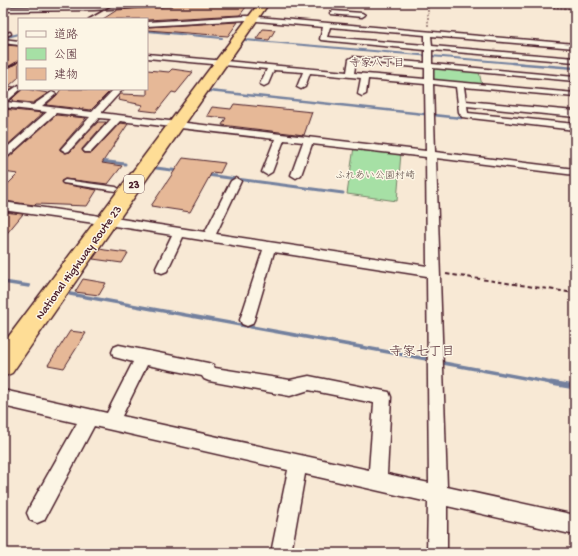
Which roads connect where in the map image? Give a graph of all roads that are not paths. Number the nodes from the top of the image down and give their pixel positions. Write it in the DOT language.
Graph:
graph roads {
  1 [pos="171,3"];
  2 [pos="264,3"];
  3 [pos="3,9"];
  4 [pos="251,13"];
  5 [pos="333,13"];
  6 [pos="345,14"];
  7 [pos="362,15"];
  8 [pos="148,24"];
  9 [pos="327,25"];
  10 [pos="341,27"];
  11 [pos="428,34"];
  12 [pos="5,37"];
  13 [pos="520,42"];
  14 [pos="18,43"];
  15 [pos="575,46"];
  16 [pos="148,56"];
  17 [pos="429,56"];
  18 [pos="575,60"];
  19 [pos="217,62"];
  20 [pos="527,62"];
  21 [pos="272,67"];
  22 [pos="307,71"];
  23 [pos="350,74"];
  24 [pos="533,75"];
  25 [pos="365,76"];
  26 [pos="575,79"];
  27 [pos="429,82"];
  28 [pos="264,84"];
  29 [pos="460,85"];
  30 [pos="301,87"];
  31 [pos="18,88"];
  32 [pos="118,90"];
  33 [pos="52,94"];
  34 [pos="362,94"];
  35 [pos="575,95"];
  36 [pos="3,100"];
  37 [pos="462,103"];
  38 [pos="3,104"];
  39 [pos="15,106"];
  40 [pos="35,108"];
  41 [pos="54,110"];
  42 [pos="575,114"];
  43 [pos="3,115"];
  44 [pos="96,115"];
  45 [pos="118,117"];
  46 [pos="171,124"];
  47 [pos="575,127"];
  48 [pos="281,137"];
  49 [pos="308,141"];
  50 [pos="332,144"];
  51 [pos="66,149"];
  52 [pos="88,150"];
  53 [pos="329,154"];
  54 [pos="430,155"];
  55 [pos="3,156"];
  56 [pos="267,172"];
  57 [pos="575,172"];
  58 [pos="296,175"];
  59 [pos="236,181"];
  60 [pos="65,182"];
  61 [pos="116,190"];
  62 [pos="4,206"];
  63 [pos="101,220"];
  64 [pos="180,232"];
  65 [pos="209,236"];
  66 [pos="270,246"];
  67 [pos="162,268"];
  68 [pos="433,272"];
  69 [pos="247,320"];
  70 [pos="3,339"];
  71 [pos="119,352"];
  72 [pos="143,357"];
  73 [pos="3,365"];
  74 [pos="3,398"];
  75 [pos="89,418"];
  76 [pos="111,422"];
  77 [pos="298,463"];
  78 [pos="377,481"];
  79 [pos="438,494"];
  80 [pos="37,513"];
  81 [pos="575,525"];
  82 [pos="281,553"];
  83 [pos="437,553"];
  1 -- 3 [label="street"];
  2 -- 4 [label="highway, National Highway Route 23 / 23"];
  4 -- 8 [label="street"];
  4 -- 9 [label="street"];
  4 -- 19 [label="highway, National Highway Route 23 / 23"];
  5 -- 6 [label="street"];
  6 -- 7 [label="street"];
  6 -- 10 [label="street"];
  9 -- 10 [label="street"];
  9 -- 17 [label="street"];
  10 -- 11 [label="street"];
  11 -- 13 [label="street"];
  11 -- 17 [label="street"];
  12 -- 14 [label="street"];
  13 -- 15 [label="street"];
  13 -- 20 [label="street"];
  16 -- 19 [label="street"];
  17 -- 20 [label="street"];
  17 -- 23 [label="street"];
  17 -- 24 [label="street"];
  17 -- 27 [label="street"];
  18 -- 20 [label="street"];
  19 -- 21 [label="street"];
  19 -- 46 [label="highway, National Highway Route 23 / 23"];
  20 -- 24 [label="street"];
  21 -- 22 [label="street"];
  21 -- 28 [label="street"];
  22 -- 23 [label="street"];
  22 -- 30 [label="street"];
  23 -- 25 [label="street"];
  24 -- 26 [label="street"];
  25 -- 27 [label="street"];
  25 -- 34 [label="street"];
  27 -- 29 [label="street"];
  27 -- 54 [label="street"];
  29 -- 35 [label="street"];
  29 -- 37 [label="street"];
  31 -- 36 [label="street"];
  32 -- 44 [label="street"];
  33 -- 40 [label="street"];
  37 -- 42 [label="street"];
  37 -- 47 [label="street"];
  38 -- 39 [label="street"];
  39 -- 40 [label="street"];
  39 -- 43 [label="street"];
  40 -- 41 [label="street"];
  41 -- 44 [label="street"];
  41 -- 55 [label="street"];
  44 -- 45 [label="street"];
  44 -- 51 [label="street"];
  45 -- 46 [label="street"];
  45 -- 52 [label="street"];
  46 -- 48 [label="street"];
  46 -- 61 [label="highway, National Highway Route 23 / 23"];
  46 -- 63 [label="highway, National Highway Route 23 / 23"];
  48 -- 49 [label="street"];
  48 -- 56 [label="street"];
  49 -- 50 [label="street"];
  49 -- 58 [label="street"];
  50 -- 53 [label="street"];
  50 -- 54 [label="street"];
  54 -- 57 [label="street"];
  54 -- 68 [label="street"];
  59 -- 65 [label="street"];
  60 -- 61 [label="lane"];
  61 -- 63 [label="highway, National Highway Route 23 / 23"];
  62 -- 63 [label="street"];
  63 -- 64 [label="street"];
  63 -- 70 [label="highway, National Highway Route 23 / 23"];
  63 -- 73 [label="highway, National Highway Route 23 / 23"];
  64 -- 65 [label="street"];
  64 -- 67 [label="street"];
  65 -- 66 [label="street"];
  66 -- 68 [label="street"];
  66 -- 69 [label="street"];
  68 -- 79 [label="street"];
  71 -- 72 [label="street"];
  72 -- 76 [label="street"];
  72 -- 78 [label="street"];
  74 -- 75 [label="street"];
  75 -- 76 [label="street"];
  75 -- 80 [label="street"];
  76 -- 77 [label="street"];
  77 -- 78 [label="street"];
  77 -- 82 [label="street"];
  78 -- 79 [label="street"];
  79 -- 81 [label="street"];
  79 -- 83 [label="street"];
}
